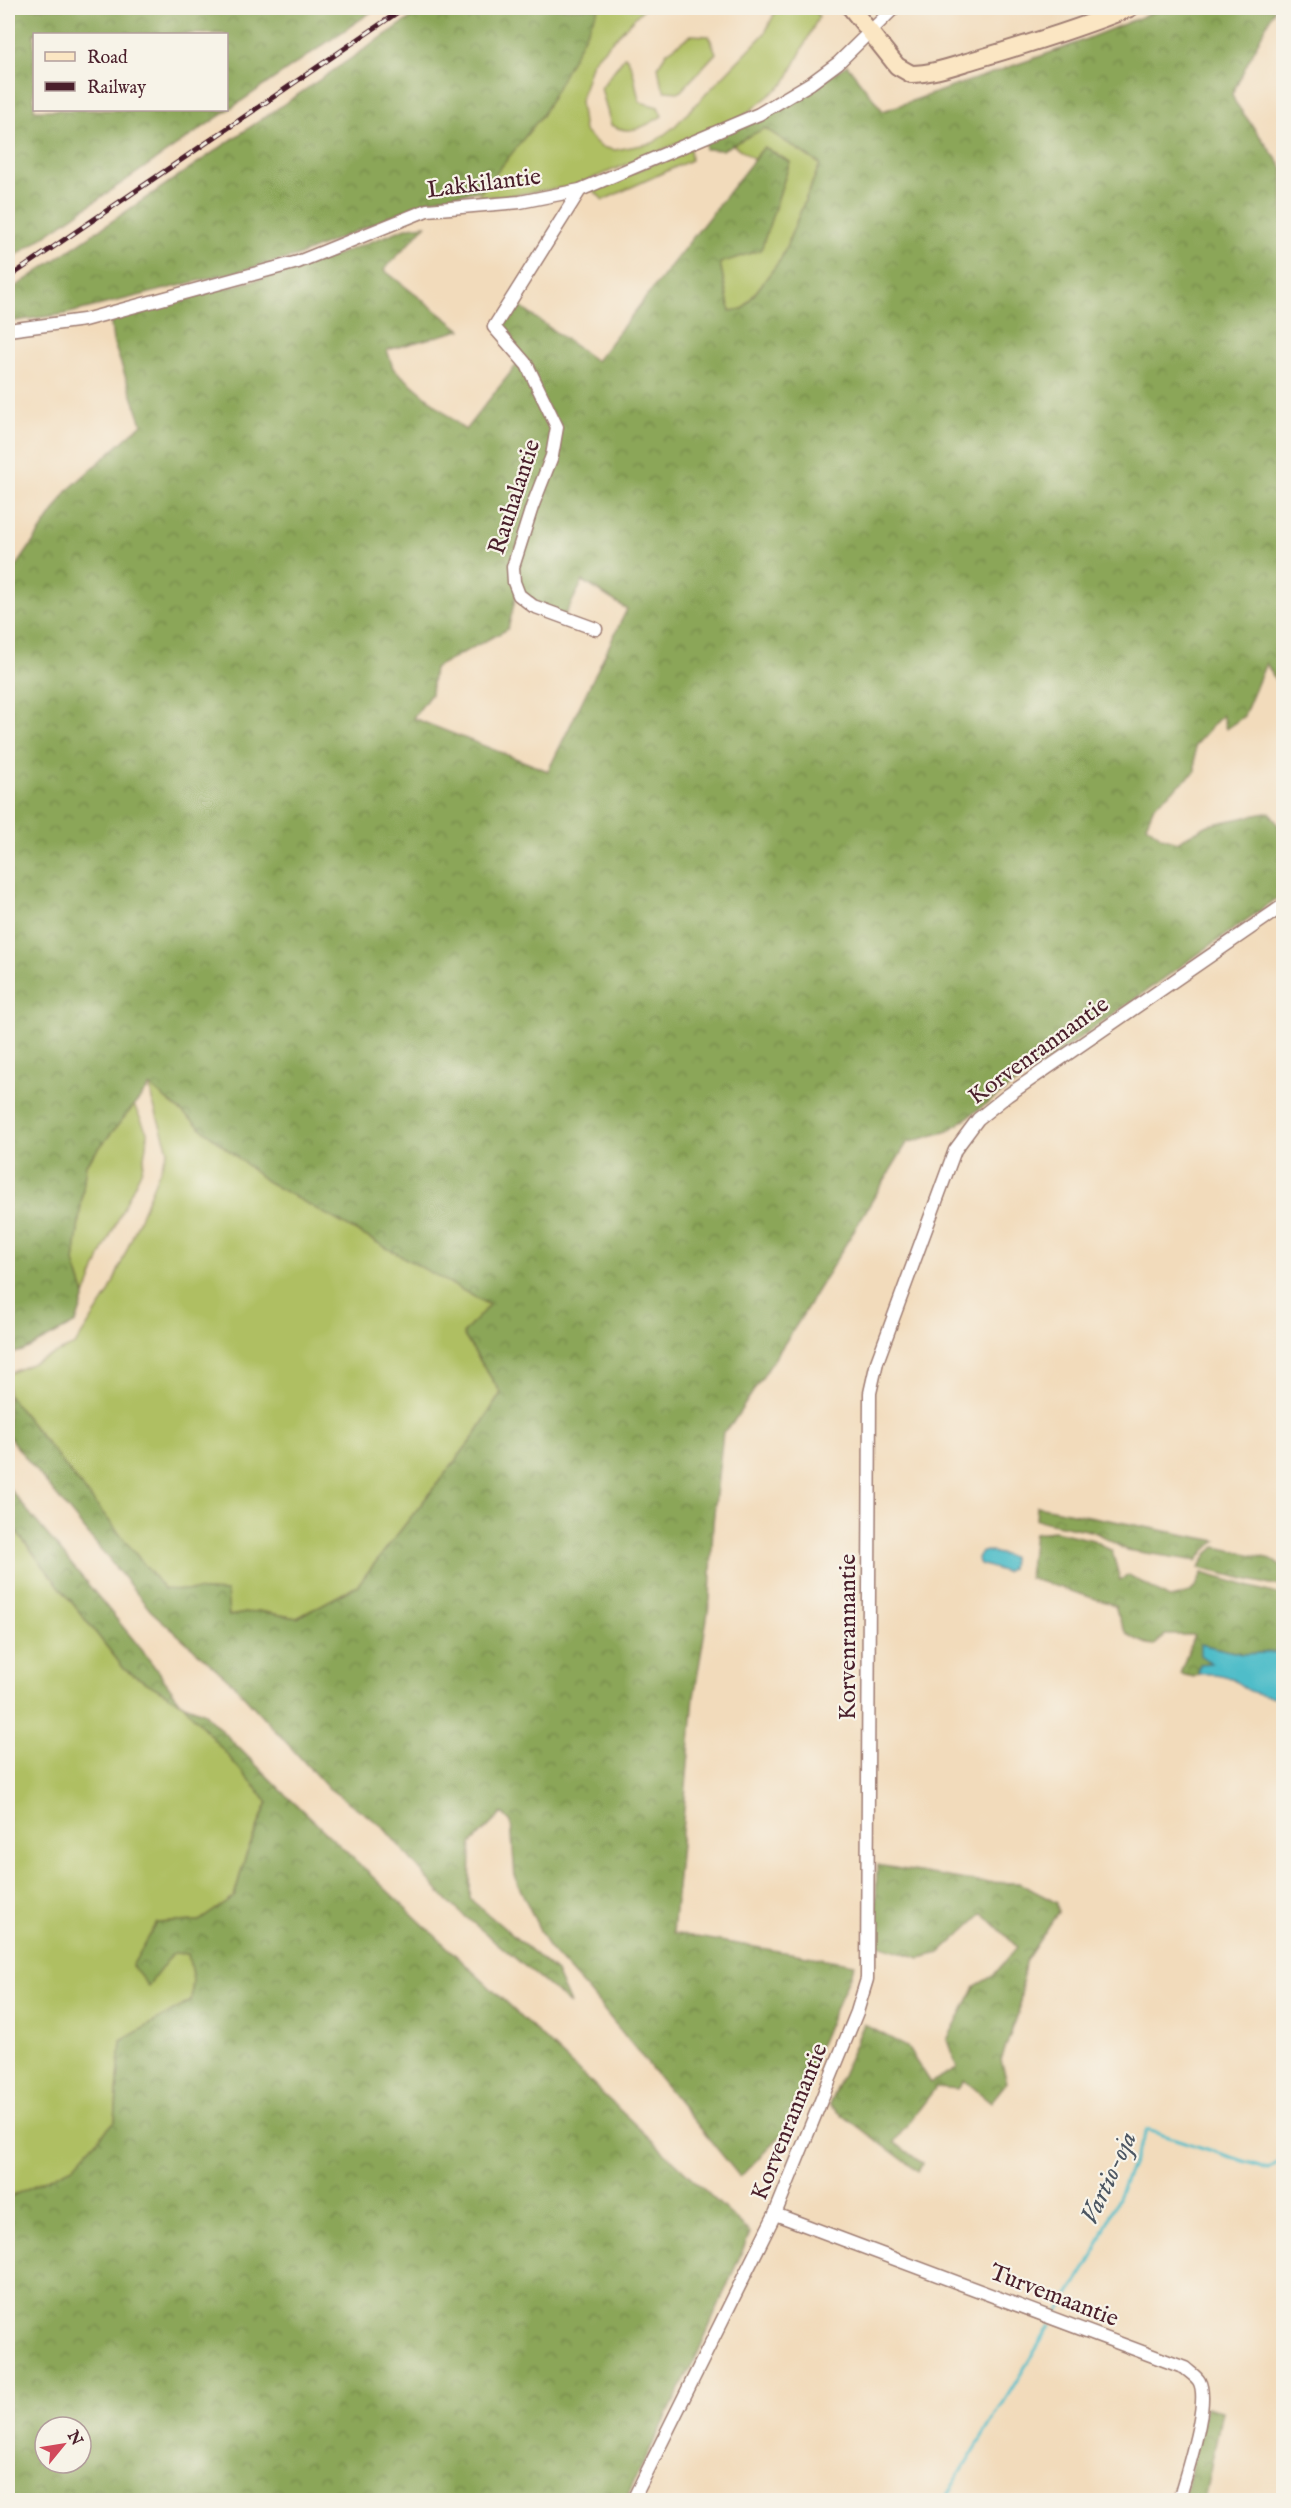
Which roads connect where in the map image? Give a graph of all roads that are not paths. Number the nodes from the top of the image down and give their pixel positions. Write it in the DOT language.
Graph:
graph roads {
  1 [pos="851,8"];
  2 [pos="894,8"];
  3 [pos="1130,8"];
  4 [pos="870,32"];
  5 [pos="580,190"];
  6 [pos="8,330"];
  7 [pos="596,629"];
  8 [pos="1284,905"];
  9 [pos="776,2214"];
  10 [pos="633,2500"];
  11 [pos="1179,2500"];
  1 -- 4 [label="street"];
  2 -- 4 [label="street, Lakkilantie"];
  3 -- 4 [label="street"];
  4 -- 5 [label="street, Lakkilantie"];
  5 -- 6 [label="street, Lakkilantie"];
  5 -- 7 [label="street, Rauhalantie"];
  8 -- 9 [label="street, Korvenrannantie"];
  9 -- 10 [label="street, Korvenrannantie"];
  9 -- 11 [label="street, Turvemaantie"];
}
